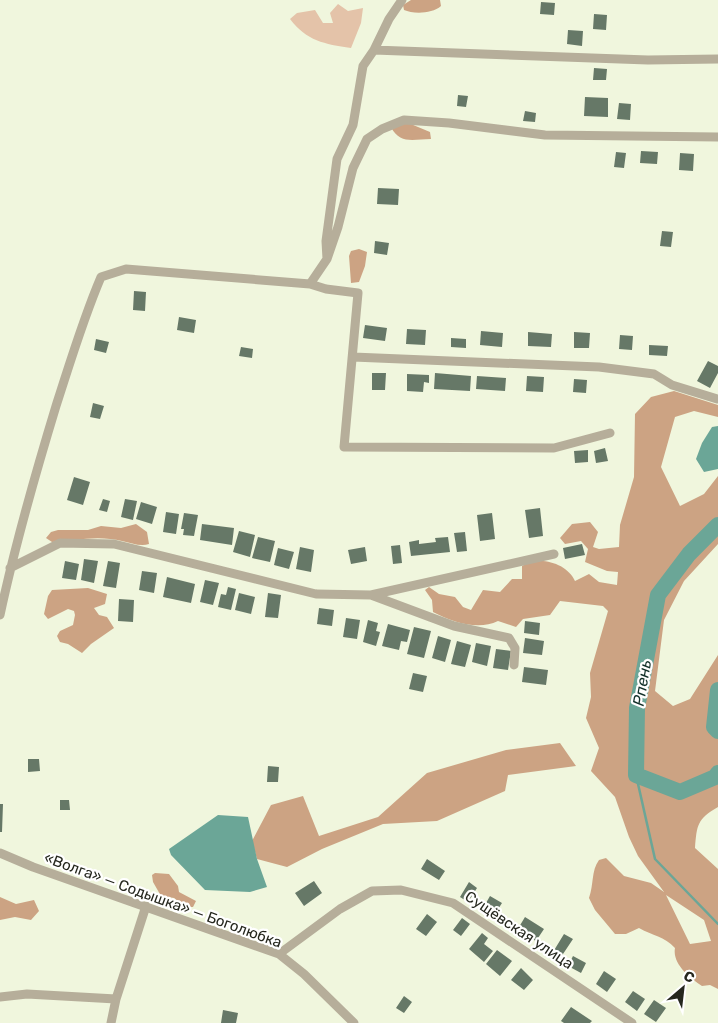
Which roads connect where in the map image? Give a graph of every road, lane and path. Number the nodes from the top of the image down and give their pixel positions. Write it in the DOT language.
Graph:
graph roads {
  1 [pos="402,0"];
  2 [pos="374,50"];
  3 [pos="718,59"];
  4 [pos="718,137"];
  5 [pos="327,259"];
  6 [pos="310,284"];
  7 [pos="352,357"];
  8 [pos="717,399"];
  9 [pos="610,433"];
  10 [pos="554,554"];
  11 [pos="10,568"];
  12 [pos="371,595"];
  13 [pos="0,615"];
  14 [pos="514,665"];
  15 [pos="0,853"];
  16 [pos="146,906"];
  17 [pos="279,954"];
  18 [pos="0,997"];
  19 [pos="116,999"];
  20 [pos="111,1023"];
  21 [pos="354,1023"];
  22 [pos="632,1023"];
  1 -- 2 [label="street"];
  2 -- 3 [label="street"];
  2 -- 5 [label="street"];
  4 -- 5 [label="street"];
  5 -- 6 [label="street"];
  6 -- 7 [label="street"];
  6 -- 11 [label="street"];
  7 -- 8 [label="street"];
  7 -- 9 [label="street"];
  10 -- 12 [label="street"];
  11 -- 12 [label="street"];
  11 -- 13 [label="street"];
  12 -- 14 [label="street"];
  15 -- 16 [label="street, «Волга» — Содышка» — Боголюбка"];
  16 -- 17 [label="street, «Волга» — Содышка» — Боголюбка"];
  16 -- 19 [label="street"];
  17 -- 21 [label="street, «Волга» — Содышка» — Боголюбка"];
  17 -- 22 [label="street, Сущёвская улица"];
  18 -- 19 [label="street"];
  19 -- 20 [label="street"];
}
